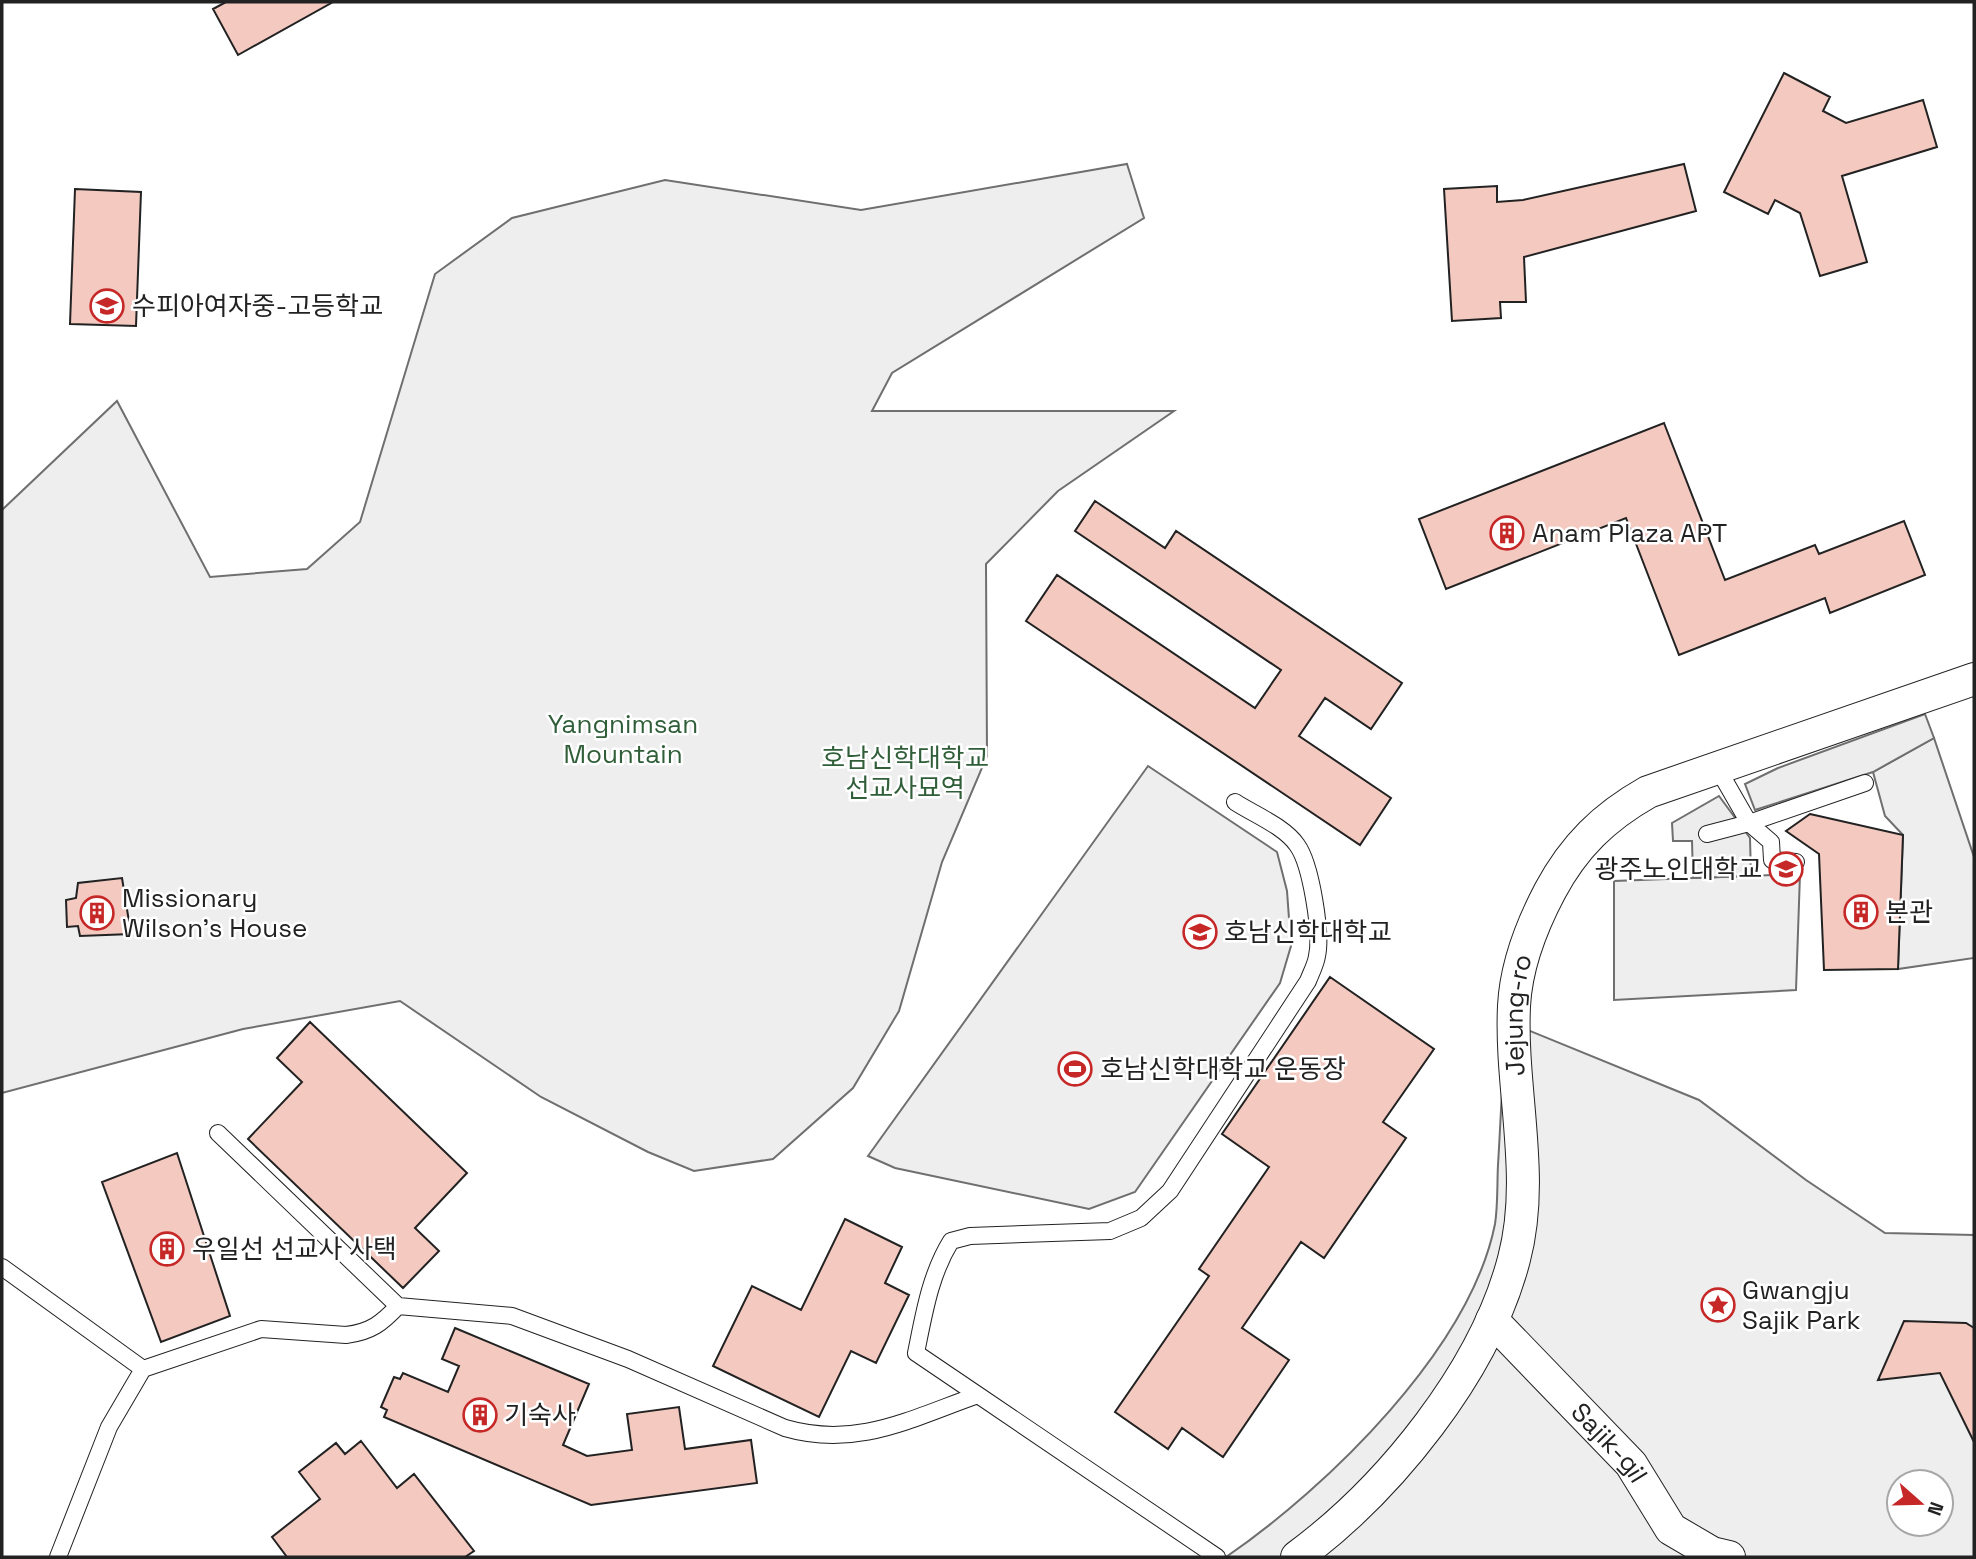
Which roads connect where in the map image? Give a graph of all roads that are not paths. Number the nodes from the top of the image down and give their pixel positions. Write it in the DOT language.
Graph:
graph roads {
  1 [pos="1974,679"];
  2 [pos="1718,769"];
  3 [pos="1865,783"];
  4 [pos="1235,802"];
  5 [pos="1749,823"];
  6 [pos="1707,834"];
  7 [pos="1796,862"];
  8 [pos="218,1133"];
  9 [pos="2,1267"];
  10 [pos="398,1306"];
  11 [pos="1492,1320"];
  12 [pos="143,1369"];
  13 [pos="978,1395"];
  14 [pos="58,1557"];
  15 [pos="1217,1557"];
  16 [pos="1297,1557"];
  17 [pos="1729,1557"];
  1 -- 2 [label="street, Jejung-ro"];
  2 -- 5 [label="lane"];
  2 -- 11 [label="street, Jejung-ro"];
  3 -- 5 [label="lane"];
  4 -- 13 [label="lane"];
  5 -- 6 [label="lane"];
  5 -- 7 [label="lane"];
  8 -- 10 [label="lane"];
  9 -- 12 [label="lane"];
  10 -- 12 [label="lane"];
  10 -- 13 [label="lane"];
  11 -- 16 [label="street, Jejung-ro"];
  11 -- 17 [label="street, Sajik-gil"];
  12 -- 14 [label="lane"];
  13 -- 15 [label="lane"];
}
